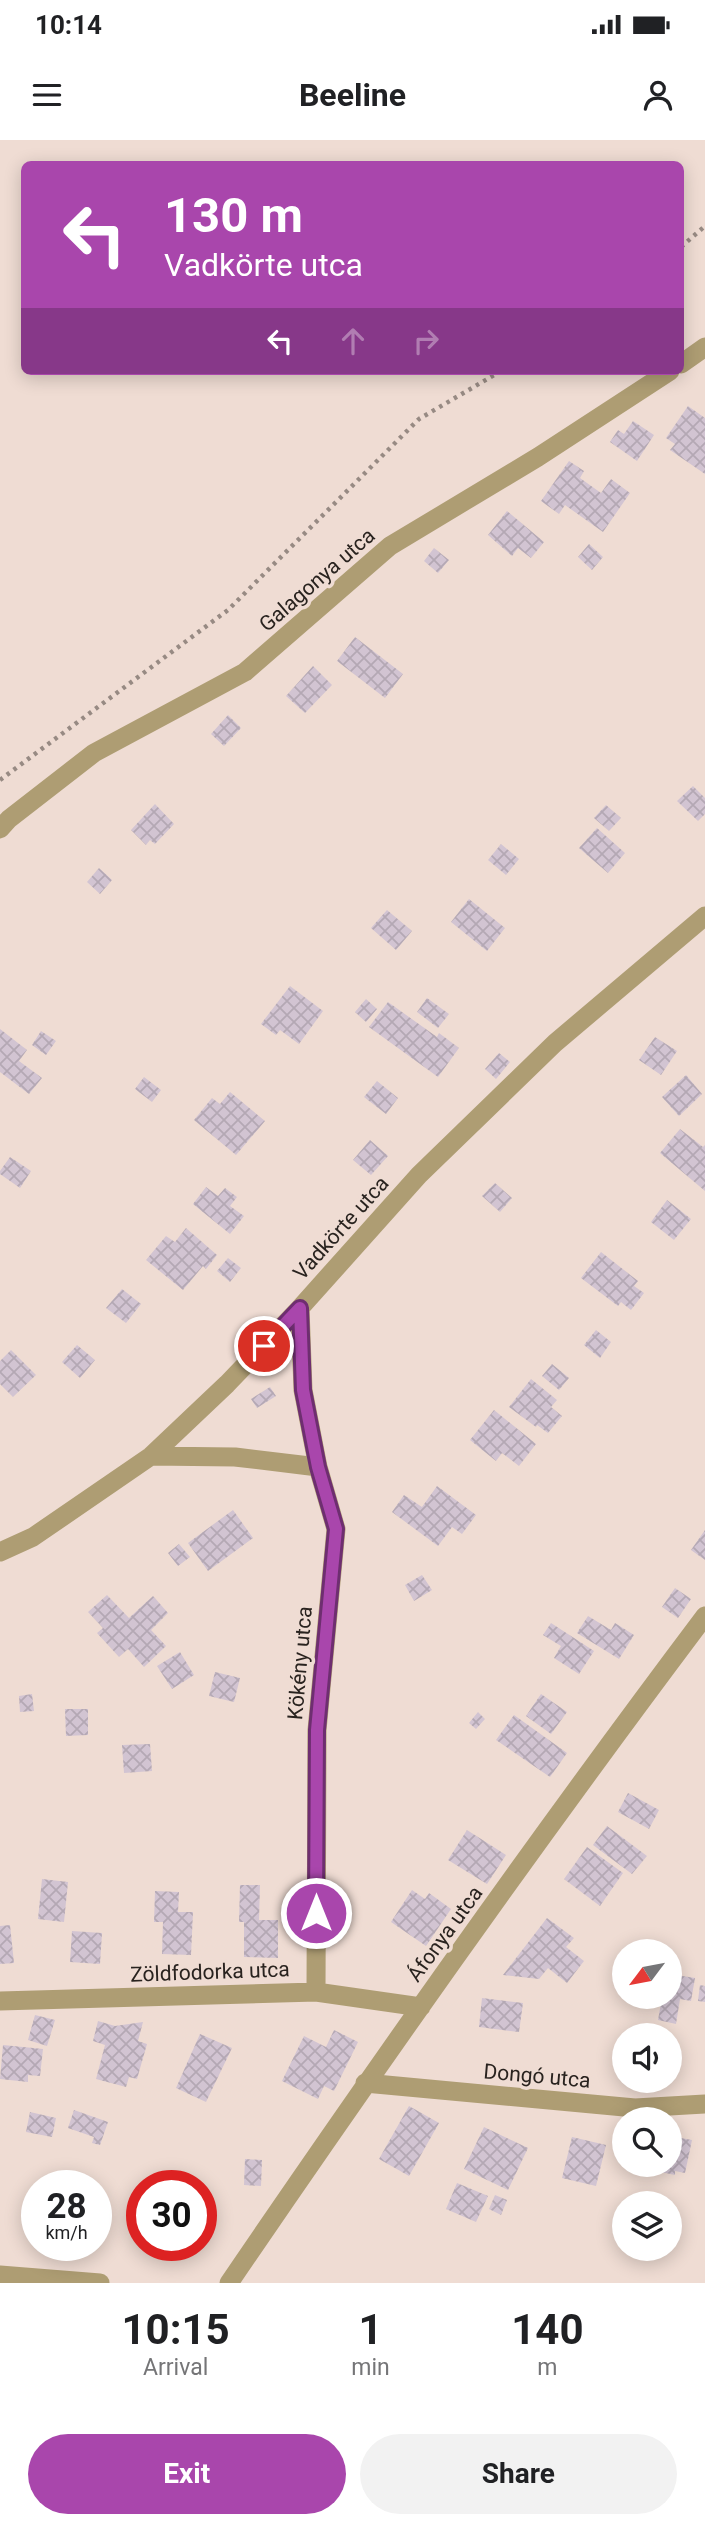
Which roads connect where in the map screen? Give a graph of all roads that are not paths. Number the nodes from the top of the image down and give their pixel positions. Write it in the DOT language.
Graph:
graph roads {
  1 [pos="705,347"];
  2 [pos="684,362"];
  3 [pos="664,375"];
  4 [pos="0,829"];
  5 [pos="705,916"];
  6 [pos="300,1308"];
  7 [pos="151,1456"];
  8 [pos="318,1467"];
  9 [pos="0,1552"];
  10 [pos="705,1616"];
  11 [pos="316,1992"];
  12 [pos="0,2001"];
  13 [pos="421,2007"];
  14 [pos="366,2083"];
  15 [pos="705,2104"];
  16 [pos="0,2275"];
  17 [pos="100,2283"];
  18 [pos="229,2283"];
  1 -- 2 [label="street"];
  3 -- 4 [label="street, Galagonya utca"];
  5 -- 6 [label="street, Vadkörte utca"];
  6 -- 7 [label="street, Vadkörte utca"];
  6 -- 8 [label="street, Kökény utca"];
  7 -- 8 [label="street"];
  7 -- 9 [label="street, Vadkörte utca"];
  8 -- 11 [label="street, Kökény utca"];
  10 -- 13 [label="street, Áfonya utca"];
  11 -- 12 [label="street, Zöldfodorka utca"];
  11 -- 13 [label="street, Zöldfodorka utca"];
  13 -- 14 [label="street, Áfonya utca"];
  14 -- 15 [label="street, Dongó utca"];
  14 -- 18 [label="street, Áfonya utca"];
  16 -- 17 [label="street"];
}
